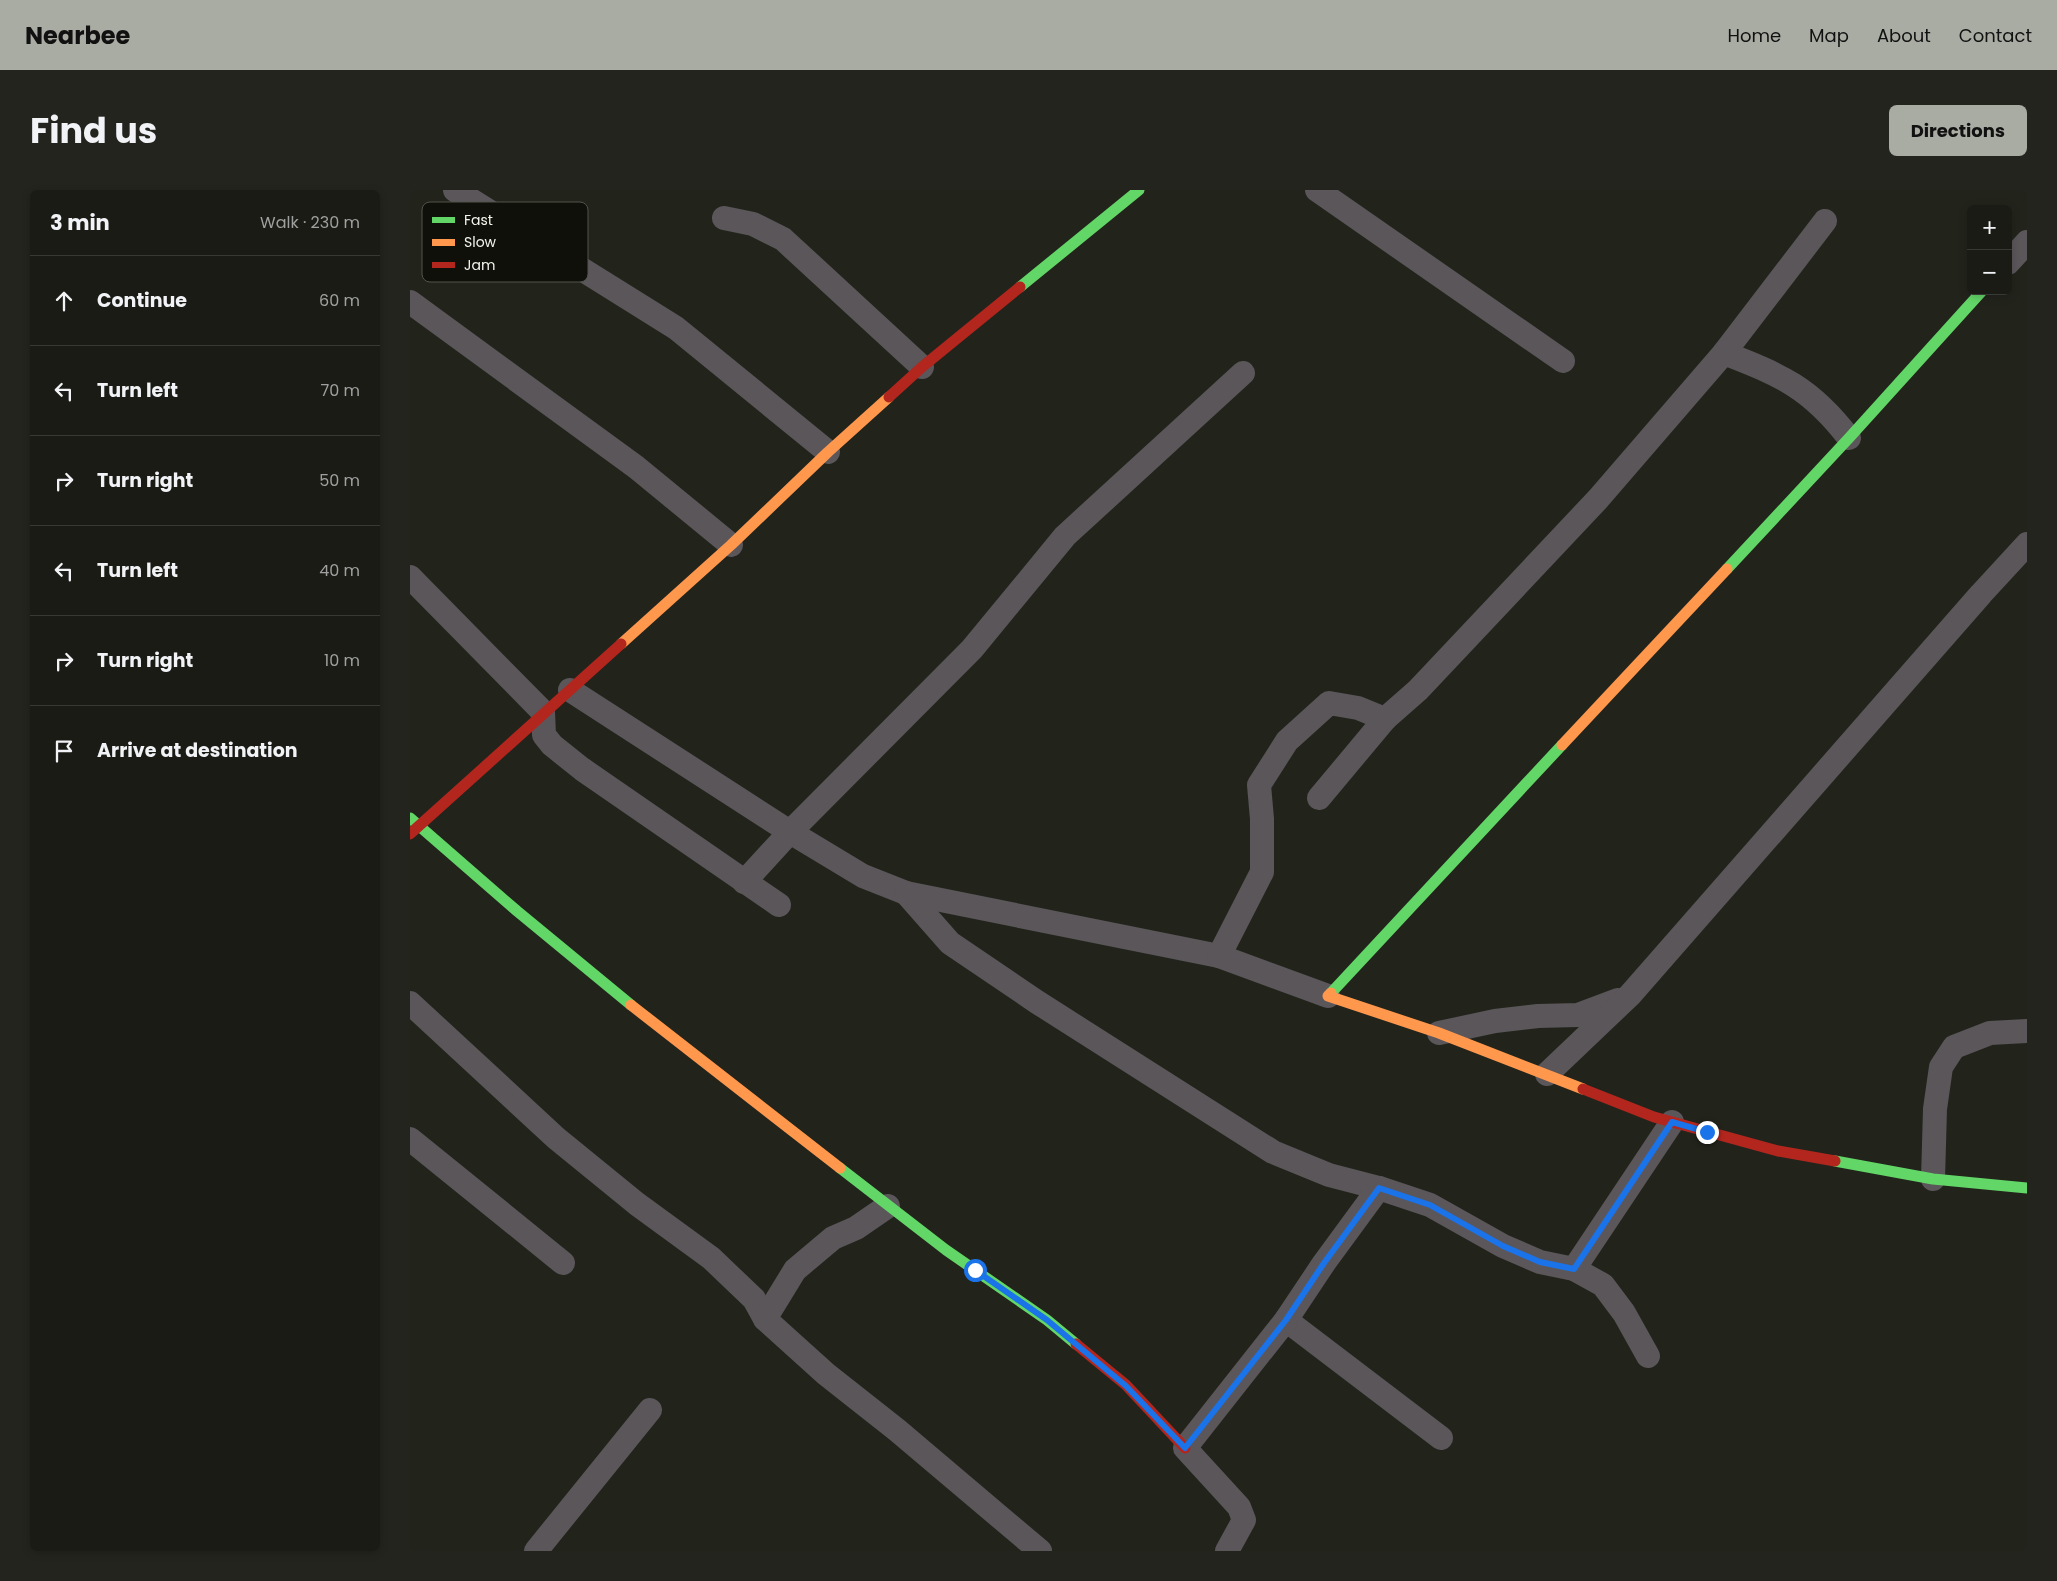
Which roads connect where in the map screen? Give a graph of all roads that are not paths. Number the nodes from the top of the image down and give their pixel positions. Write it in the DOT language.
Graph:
graph roads {
  1 [pos="455,190"];
  2 [pos="1139,190"];
  3 [pos="1318,190"];
  4 [pos="474,202"];
  5 [pos="724,218"];
  6 [pos="1825,221"];
  7 [pos="2027,242"];
  8 [pos="2012,259"];
  9 [pos="588,273"];
  10 [pos="1978,295"];
  11 [pos="410,302"];
  12 [pos="1724,353"];
  13 [pos="1564,361"];
  14 [pos="922,368"];
  15 [pos="1243,373"];
  16 [pos="1849,438"];
  17 [pos="828,452"];
  18 [pos="2027,544"];
  19 [pos="731,545"];
  20 [pos="410,577"];
  21 [pos="570,690"];
  22 [pos="543,712"];
  23 [pos="1385,719"];
  24 [pos="1319,798"];
  25 [pos="410,818"];
  26 [pos="414,830"];
  27 [pos="790,832"];
  28 [pos="744,882"];
  29 [pos="906,893"];
  30 [pos="780,905"];
  31 [pos="1219,956"];
  32 [pos="1630,995"];
  33 [pos="1328,996"];
  34 [pos="410,1003"];
  35 [pos="2027,1031"];
  36 [pos="1439,1033"];
  37 [pos="1547,1074"];
  38 [pos="1672,1122"];
  39 [pos="410,1139"];
  40 [pos="1933,1178"];
  41 [pos="1379,1188"];
  42 [pos="2027,1188"];
  43 [pos="888,1206"];
  44 [pos="563,1263"];
  45 [pos="1574,1269"];
  46 [pos="765,1319"];
  47 [pos="1286,1320"];
  48 [pos="1648,1356"];
  49 [pos="650,1410"];
  50 [pos="1441,1438"];
  51 [pos="1185,1448"];
  52 [pos="536,1551"];
  53 [pos="1040,1551"];
  54 [pos="1227,1551"];
  1 -- 4 [label="street"];
  2 -- 14 [label="street"];
  3 -- 13 [label="street"];
  5 -- 14 [label="street"];
  6 -- 12 [label="street"];
  7 -- 8 [label="street"];
  9 -- 17 [label="street"];
  10 -- 16 [label="street"];
  11 -- 19 [label="street"];
  12 -- 16 [label="street"];
  12 -- 23 [label="street"];
  14 -- 17 [label="street"];
  15 -- 27 [label="street"];
  16 -- 33 [label="street"];
  17 -- 19 [label="street"];
  18 -- 32 [label="street"];
  19 -- 21 [label="street"];
  20 -- 22 [label="street"];
  21 -- 22 [label="street"];
  21 -- 27 [label="street"];
  22 -- 26 [label="street"];
  22 -- 28 [label="street"];
  23 -- 24 [label="street"];
  23 -- 31 [label="street"];
  25 -- 26 [label="street"];
  26 -- 43 [label="street"];
  27 -- 28 [label="street"];
  27 -- 29 [label="street"];
  28 -- 30 [label="street"];
  29 -- 31 [label="street"];
  29 -- 41 [label="street"];
  31 -- 33 [label="street"];
  32 -- 36 [label="street"];
  32 -- 37 [label="street"];
  33 -- 36 [label="street"];
  34 -- 46 [label="street"];
  35 -- 40 [label="street"];
  36 -- 37 [label="street"];
  37 -- 38 [label="street"];
  38 -- 40 [label="street"];
  38 -- 45 [label="street"];
  39 -- 44 [label="street"];
  40 -- 42 [label="street"];
  41 -- 45 [label="street"];
  41 -- 47 [label="street"];
  43 -- 46 [label="street"];
  43 -- 51 [label="street"];
  45 -- 48 [label="street"];
  46 -- 53 [label="street"];
  47 -- 50 [label="street"];
  47 -- 51 [label="street"];
  49 -- 52 [label="street"];
  51 -- 54 [label="street"];
}
